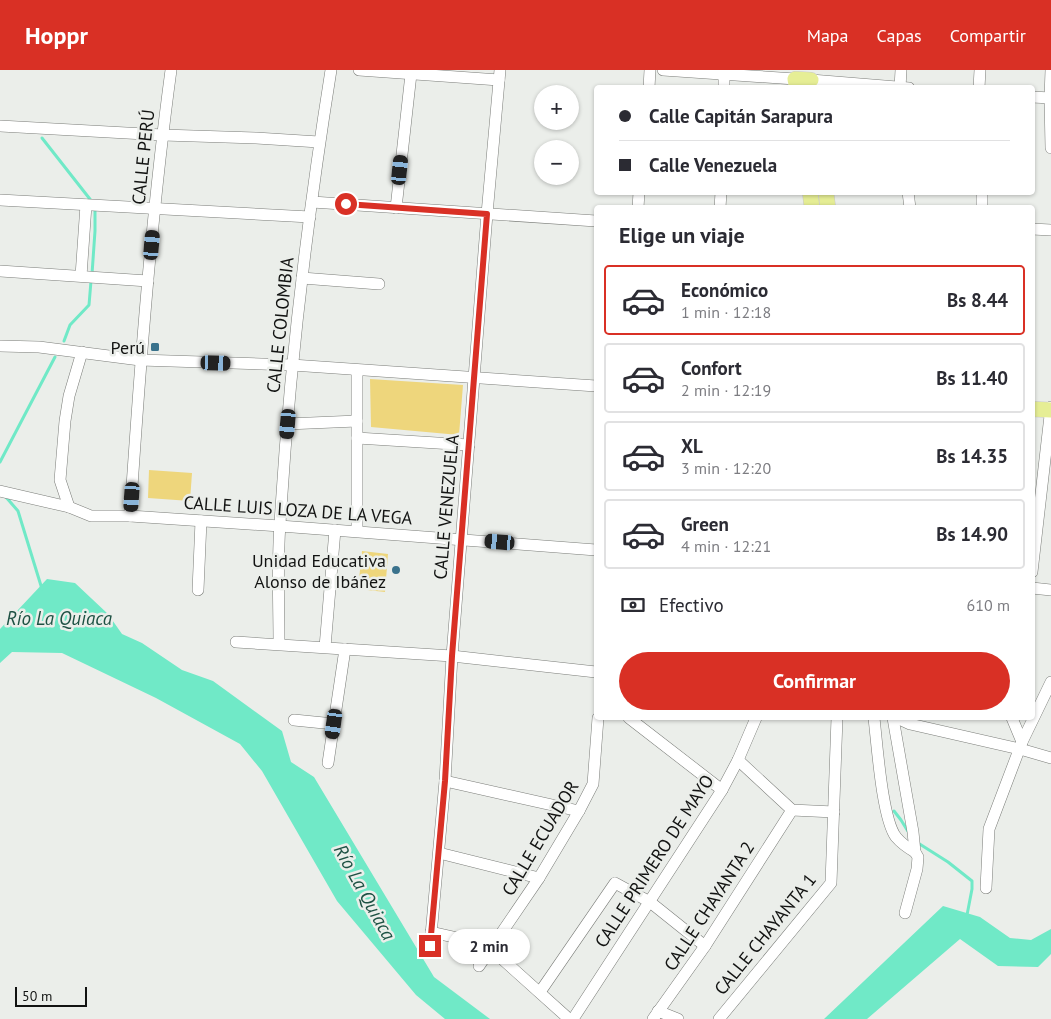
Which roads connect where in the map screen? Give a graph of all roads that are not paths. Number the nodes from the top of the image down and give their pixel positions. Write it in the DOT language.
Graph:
graph roads {
  1 [pos="171,70"];
  2 [pos="331,70"];
  3 [pos="359,70"];
  4 [pos="650,70"];
  5 [pos="663,70"];
  6 [pos="901,70"];
  7 [pos="980,70"];
  8 [pos="1051,70"];
  9 [pos="728,73"];
  10 [pos="411,74"];
  11 [pos="500,75"];
  12 [pos="811,79"];
  13 [pos="796,83"];
  14 [pos="649,85"];
  15 [pos="878,85"];
  16 [pos="900,85"];
  17 [pos="979,85"];
  18 [pos="1035,97"];
  19 [pos="1050,98"];
  20 [pos="0,126"];
  21 [pos="163,135"];
  22 [pos="319,142"];
  23 [pos="1051,148"];
  24 [pos="0,200"];
  25 [pos="312,202"];
  26 [pos="86,205"];
  27 [pos="396,208"];
  28 [pos="155,209"];
  29 [pos="487,214"];
  30 [pos="310,217"];
  31 [pos="594,221"];
  32 [pos="1035,229"];
  33 [pos="1051,230"];
  34 [pos="0,271"];
  35 [pos="80,276"];
  36 [pos="302,278"];
  37 [pos="148,281"];
  38 [pos="379,284"];
  39 [pos="0,346"];
  40 [pos="82,352"];
  41 [pos="140,360"];
  42 [pos="292,365"];
  43 [pos="357,370"];
  44 [pos="474,379"];
  45 [pos="594,386"];
  46 [pos="1035,409"];
  47 [pos="1051,409"];
  48 [pos="357,421"];
  49 [pos="288,424"];
  50 [pos="356,438"];
  51 [pos="469,445"];
  52 [pos="0,492"];
  53 [pos="70,507"];
  54 [pos="130,516"];
  55 [pos="201,521"];
  56 [pos="280,526"];
  57 [pos="335,530"];
  58 [pos="357,531"];
  59 [pos="461,539"];
  60 [pos="1035,546"];
  61 [pos="594,550"];
  62 [pos="1035,588"];
  63 [pos="198,590"];
  64 [pos="1051,590"];
  65 [pos="236,642"];
  66 [pos="279,644"];
  67 [pos="325,648"];
  68 [pos="345,649"];
  69 [pos="452,656"];
  70 [pos="594,672"];
  71 [pos="1051,682"];
  72 [pos="1035,716"];
  73 [pos="294,720"];
  74 [pos="598,720"];
  75 [pos="632,720"];
  76 [pos="755,720"];
  77 [pos="837,720"];
  78 [pos="874,720"];
  79 [pos="893,720"];
  80 [pos="901,720"];
  81 [pos="1013,720"];
  82 [pos="1033,720"];
  83 [pos="334,724"];
  84 [pos="1021,746"];
  85 [pos="1051,758"];
  86 [pos="738,760"];
  87 [pos="328,763"];
  88 [pos="445,781"];
  89 [pos="722,790"];
  90 [pos="792,810"];
  91 [pos="579,811"];
  92 [pos="834,812"];
  93 [pos="915,852"];
  94 [pos="439,853"];
  95 [pos="539,878"];
  96 [pos="986,888"];
  97 [pos="650,902"];
  98 [pos="905,913"];
  99 [pos="431,932"];
  100 [pos="430,946"];
  101 [pos="705,946"];
  102 [pos="491,949"];
  103 [pos="479,966"];
  104 [pos="540,992"];
  105 [pos="655,1015"];
  106 [pos="569,1019"];
  107 [pos="573,1019"];
  108 [pos="678,1019"];
  109 [pos="719,1019"];
  1 -- 21 [label="street, CALLE PERÚ"];
  2 -- 22 [label="street, CALLE COLOMBIA"];
  3 -- 10 [label="street"];
  4 -- 14 [label="street"];
  5 -- 9 [label="street"];
  6 -- 16 [label="street"];
  7 -- 17 [label="street"];
  8 -- 19 [label="street"];
  9 -- 13 [label="street"];
  10 -- 11 [label="street"];
  10 -- 27 [label="street"];
  11 -- 29 [label="street, CALLE VENEZUELA"];
  12 -- 13 [label="main road"];
  12 -- 15 [label="street"];
  18 -- 19 [label="street"];
  19 -- 23 [label="street"];
  20 -- 21 [label="street"];
  21 -- 22 [label="street"];
  21 -- 28 [label="street, CALLE PERÚ"];
  22 -- 25 [label="street, CALLE COLOMBIA"];
  24 -- 26 [label="street"];
  25 -- 27 [label="street"];
  25 -- 30 [label="street, CALLE COLOMBIA"];
  26 -- 28 [label="street"];
  26 -- 35 [label="street"];
  27 -- 29 [label="street"];
  28 -- 30 [label="street"];
  28 -- 37 [label="street, CALLE PERÚ"];
  29 -- 31 [label="street"];
  29 -- 44 [label="street, CALLE VENEZUELA"];
  30 -- 36 [label="street, CALLE COLOMBIA"];
  32 -- 33 [label="street"];
  34 -- 35 [label="street"];
  35 -- 37 [label="street"];
  36 -- 38 [label="street"];
  36 -- 42 [label="street, CALLE COLOMBIA"];
  37 -- 41 [label="street, CALLE PERÚ"];
  39 -- 40 [label="street"];
  40 -- 41 [label="street"];
  40 -- 53 [label="street"];
  41 -- 42 [label="street"];
  41 -- 54 [label="street, CALLE PERÚ"];
  42 -- 43 [label="street"];
  42 -- 49 [label="street, CALLE COLOMBIA"];
  43 -- 44 [label="street"];
  43 -- 48 [label="street"];
  44 -- 45 [label="street"];
  44 -- 51 [label="street, CALLE VENEZUELA"];
  46 -- 47 [label="main road"];
  47 -- 60 [label="street"];
  48 -- 49 [label="street"];
  48 -- 50 [label="street"];
  49 -- 56 [label="street, CALLE COLOMBIA"];
  50 -- 51 [label="street"];
  50 -- 58 [label="street"];
  51 -- 59 [label="street, CALLE VENEZUELA"];
  52 -- 53 [label="street, CALLE LUIS LOZA DE LA VEGA"];
  53 -- 54 [label="street, CALLE LUIS LOZA DE LA VEGA"];
  54 -- 55 [label="street, CALLE LUIS LOZA DE LA VEGA"];
  55 -- 56 [label="street, CALLE LUIS LOZA DE LA VEGA"];
  55 -- 63 [label="street"];
  56 -- 57 [label="street, CALLE LUIS LOZA DE LA VEGA"];
  56 -- 66 [label="street, CALLE COLOMBIA"];
  57 -- 58 [label="street, CALLE LUIS LOZA DE LA VEGA"];
  57 -- 67 [label="street"];
  58 -- 59 [label="street, CALLE LUIS LOZA DE LA VEGA"];
  59 -- 61 [label="street, CALLE LUIS LOZA DE LA VEGA"];
  59 -- 69 [label="street, CALLE VENEZUELA"];
  62 -- 64 [label="street"];
  65 -- 66 [label="street"];
  66 -- 67 [label="street"];
  67 -- 68 [label="street"];
  68 -- 69 [label="street"];
  68 -- 83 [label="street"];
  69 -- 70 [label="street"];
  69 -- 88 [label="street, CALLE VENEZUELA"];
  71 -- 72 [label="street"];
  73 -- 83 [label="street"];
  74 -- 91 [label="street, CALLE ECUADOR"];
  75 -- 89 [label="street"];
  76 -- 86 [label="street, CALLE PRIMERO DE MAYO"];
  77 -- 92 [label="street, CALLE CHAYANTA 1"];
  78 -- 93 [label="street"];
  79 -- 93 [label="street"];
  80 -- 84 [label="street"];
  81 -- 84 [label="street"];
  82 -- 84 [label="street"];
  83 -- 87 [label="street"];
  84 -- 85 [label="street"];
  84 -- 96 [label="street"];
  86 -- 89 [label="street, CALLE PRIMERO DE MAYO"];
  86 -- 90 [label="street"];
  88 -- 91 [label="street"];
  88 -- 94 [label="street, CALLE VENEZUELA"];
  89 -- 97 [label="street, CALLE PRIMERO DE MAYO"];
  90 -- 92 [label="street"];
  90 -- 101 [label="street, CALLE CHAYANTA 2"];
  91 -- 95 [label="street, CALLE ECUADOR"];
  92 -- 109 [label="street, CALLE CHAYANTA 1"];
  93 -- 98 [label="street"];
  94 -- 95 [label="street"];
  94 -- 99 [label="street, CALLE VENEZUELA"];
  95 -- 102 [label="street, CALLE ECUADOR"];
  97 -- 101 [label="street"];
  97 -- 104 [label="street"];
  97 -- 107 [label="street, CALLE PRIMERO DE MAYO"];
  99 -- 100 [label="street, CALLE VENEZUELA"];
  99 -- 102 [label="street"];
  101 -- 105 [label="street, CALLE CHAYANTA 2"];
  102 -- 103 [label="street, CALLE ECUADOR"];
  102 -- 104 [label="street"];
  104 -- 106 [label="street"];
  105 -- 108 [label="street"];
}
